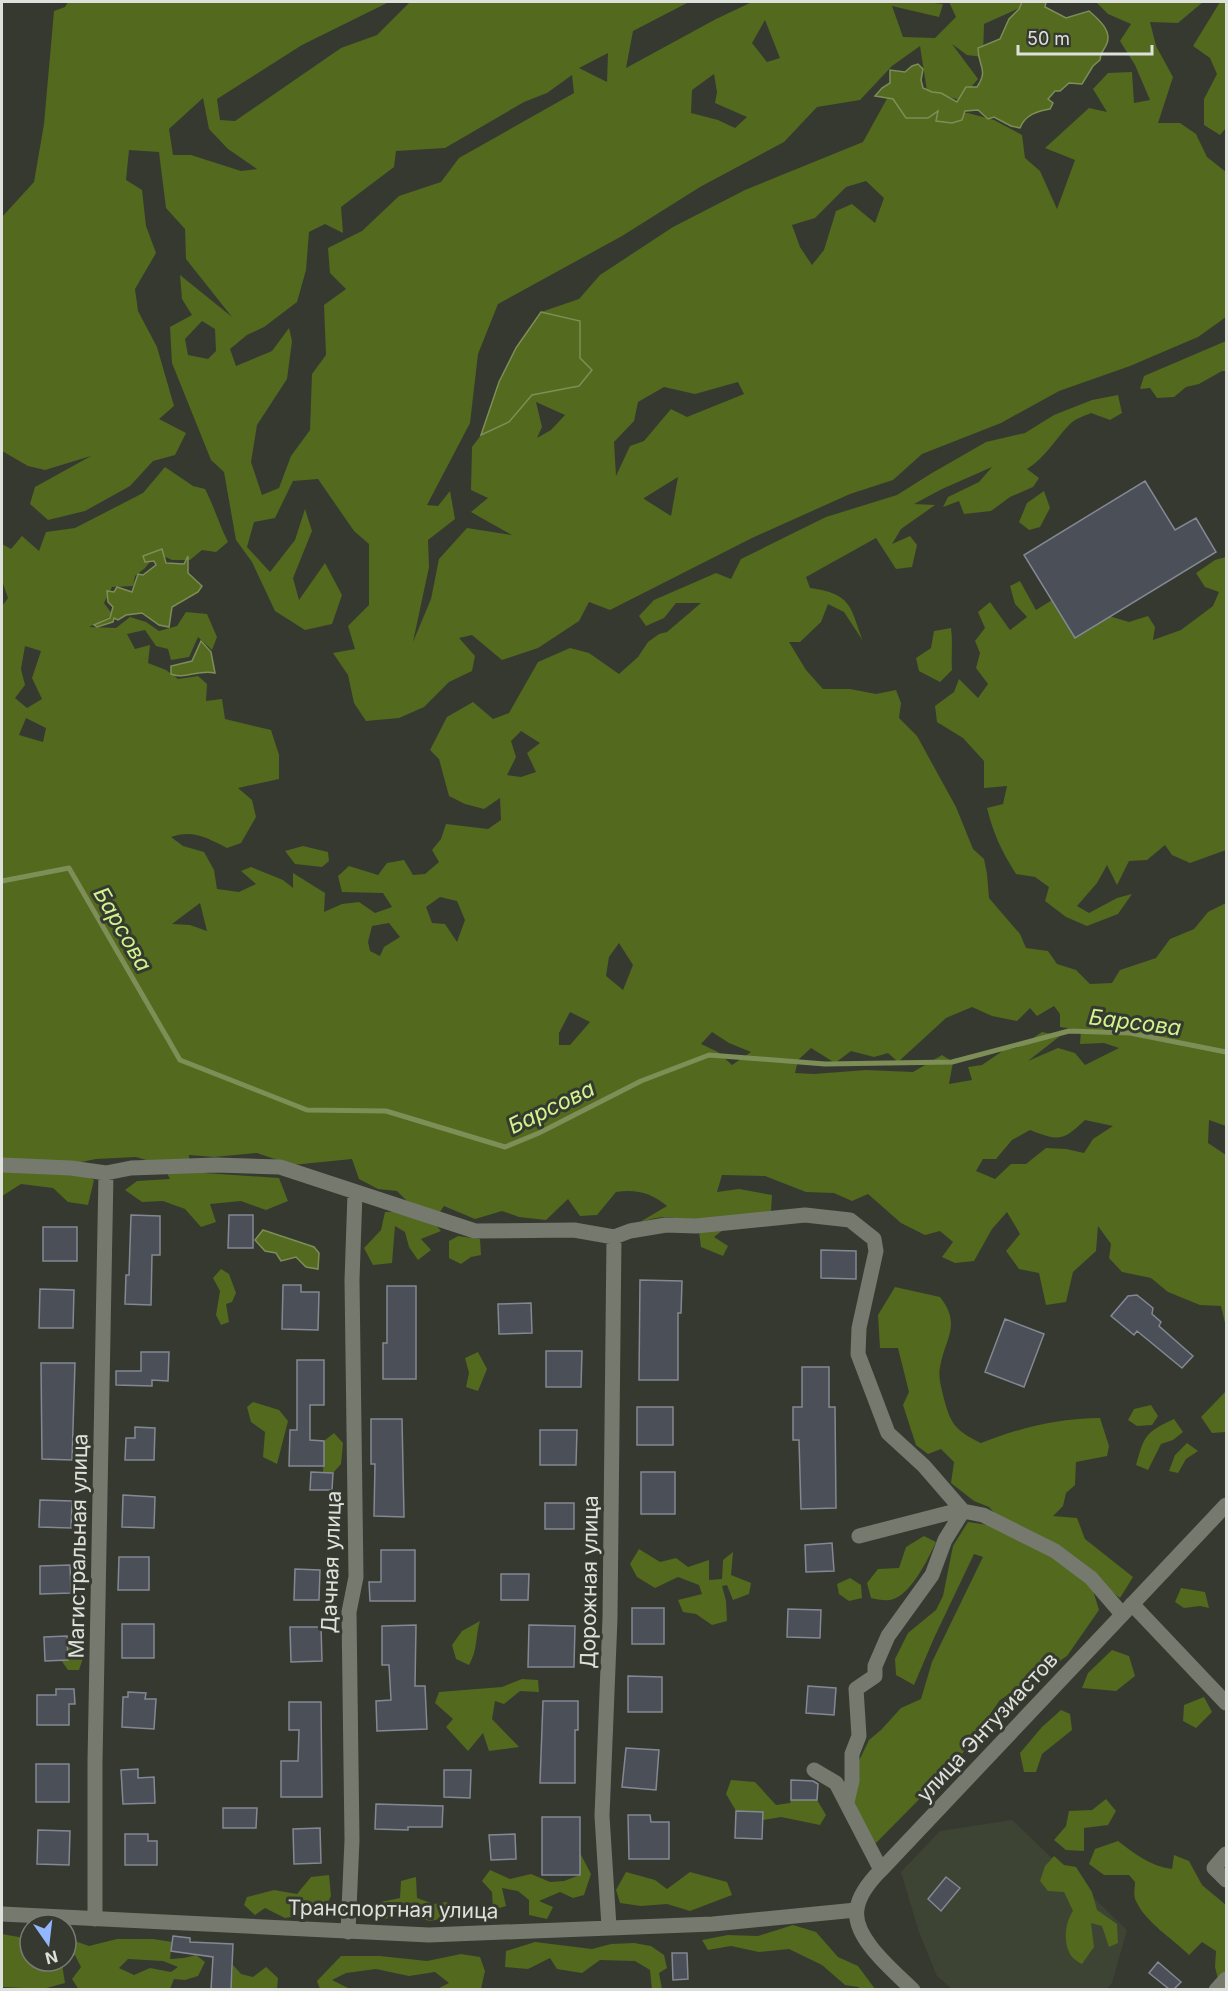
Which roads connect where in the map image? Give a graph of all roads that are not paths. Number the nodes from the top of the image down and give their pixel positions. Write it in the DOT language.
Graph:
graph roads {
  1 [pos="2,1165"];
  2 [pos="106,1173"];
  3 [pos="355,1193"];
  4 [pos="614,1237"];
  5 [pos="1227,1505"];
  6 [pos="963,1511"];
  7 [pos="859,1536"];
  8 [pos="1127,1609"];
  9 [pos="1227,1703"];
  10 [pos="814,1770"];
  11 [pos="847,1802"];
  12 [pos="1227,1854"];
  13 [pos="881,1870"];
  14 [pos="1227,1880"];
  15 [pos="856,1910"];
  16 [pos="2,1914"];
  17 [pos="95,1919"];
  18 [pos="609,1928"];
  19 [pos="348,1932"];
  20 [pos="1227,1979"];
  21 [pos="914,1989"];
  22 [pos="1216,1989"];
  1 -- 2 [label="street"];
  2 -- 3 [label="street"];
  2 -- 17 [label="street, Магистральная улица"];
  3 -- 4 [label="street"];
  3 -- 19 [label="street, Дачная улица"];
  4 -- 6 [label="street"];
  4 -- 18 [label="street, Дорожная улица"];
  5 -- 8 [label="street, улица Энтузиастов"];
  6 -- 7 [label="street"];
  6 -- 8 [label="street"];
  6 -- 11 [label="street"];
  8 -- 9 [label="street"];
  8 -- 13 [label="street, улица Энтузиастов"];
  10 -- 11 [label="street"];
  11 -- 13 [label="street"];
  12 -- 14 [label="street"];
  13 -- 15 [label="street, улица Энтузиастов"];
  15 -- 18 [label="street, Транспортная улица"];
  15 -- 21 [label="street"];
  16 -- 17 [label="street, Транспортная улица"];
  17 -- 19 [label="street, Транспортная улица"];
  18 -- 19 [label="street, Транспортная улица"];
  20 -- 22 [label="street"];
}
